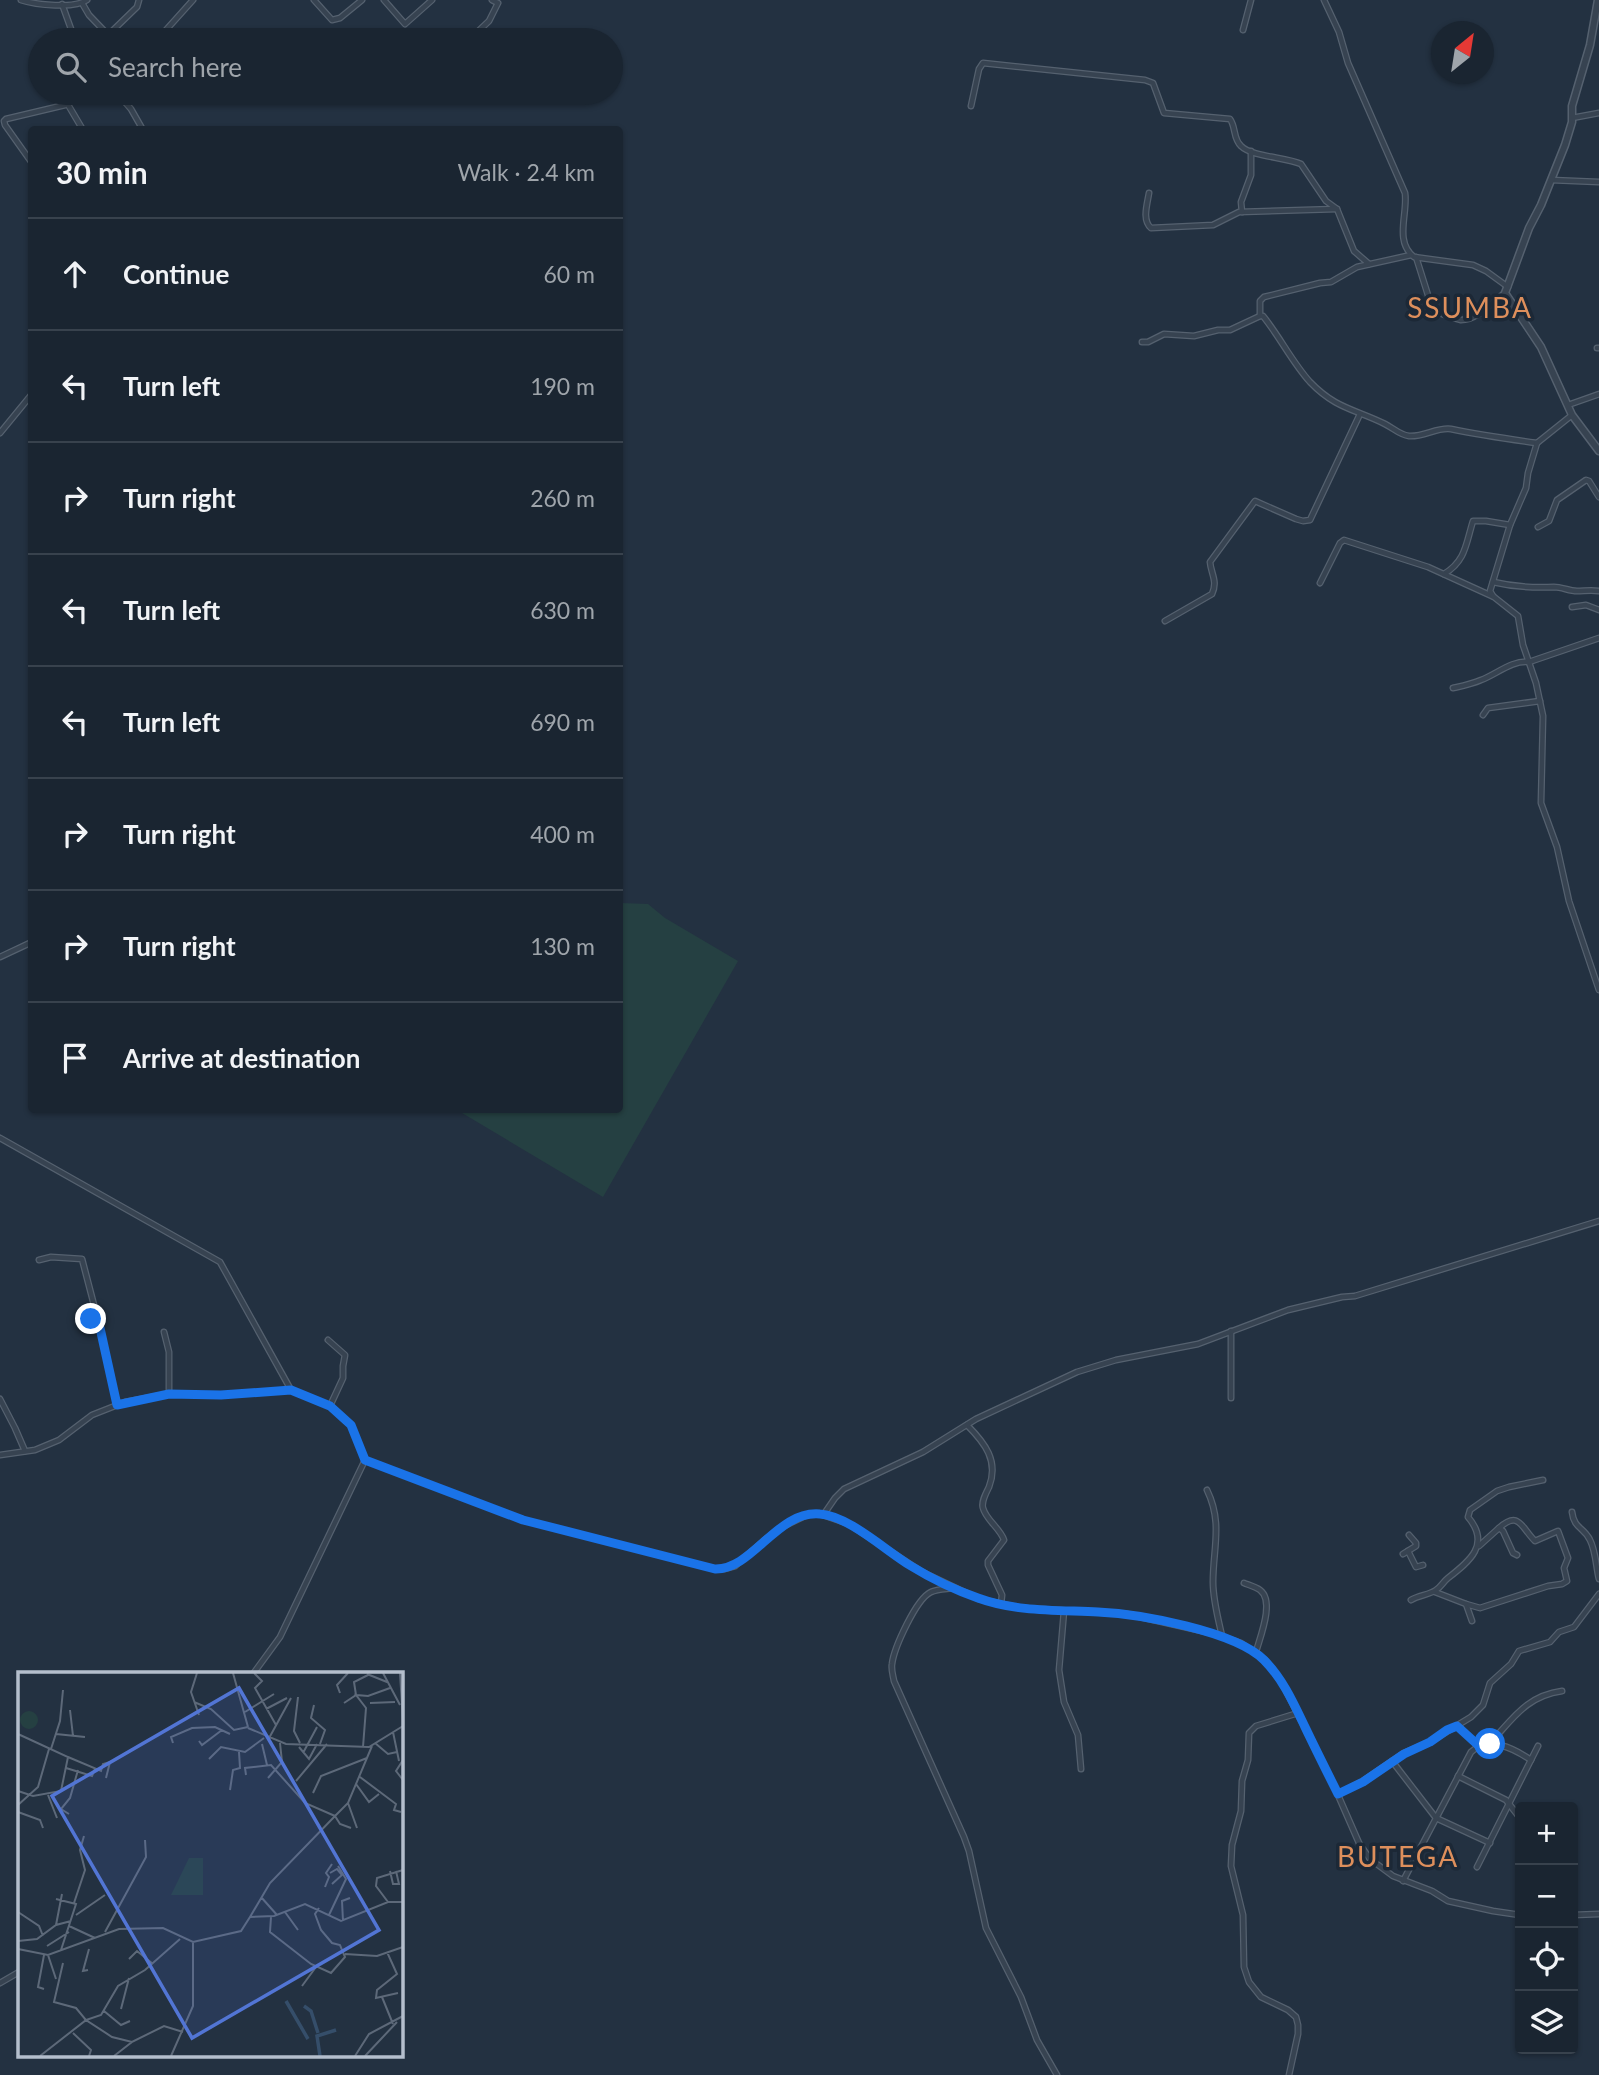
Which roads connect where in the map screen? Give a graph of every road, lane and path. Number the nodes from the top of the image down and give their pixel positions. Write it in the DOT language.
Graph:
graph roads {
  1 [pos="21,0"];
  2 [pos="139,0"];
  3 [pos="193,0"];
  4 [pos="313,0"];
  5 [pos="362,0"];
  6 [pos="384,0"];
  7 [pos="432,0"];
  8 [pos="492,0"];
  9 [pos="1251,0"];
  10 [pos="1324,0"];
  11 [pos="1598,0"];
  12 [pos="85,2"];
  13 [pos="62,4"];
  14 [pos="71,28"];
  15 [pos="101,28"];
  16 [pos="115,28"];
  17 [pos="168,28"];
  18 [pos="482,28"];
  19 [pos="1243,30"];
  20 [pos="59,105"];
  21 [pos="68,105"];
  22 [pos="128,105"];
  23 [pos="971,106"];
  24 [pos="1599,113"];
  25 [pos="1572,118"];
  26 [pos="81,126"];
  27 [pos="141,126"];
  28 [pos="1251,151"];
  29 [pos="28,157"];
  30 [pos="1551,180"];
  31 [pos="1599,182"];
  32 [pos="1149,193"];
  33 [pos="1337,209"];
  34 [pos="1242,212"];
  35 [pos="1414,256"];
  36 [pos="1369,264"];
  37 [pos="1506,290"];
  38 [pos="1260,316"];
  39 [pos="1142,342"];
  40 [pos="1599,394"];
  41 [pos="28,399"];
  42 [pos="1568,405"];
  43 [pos="1360,414"];
  44 [pos="1572,415"];
  45 [pos="0,433"];
  46 [pos="1537,443"];
  47 [pos="1597,447"];
  48 [pos="1599,497"];
  49 [pos="1510,525"];
  50 [pos="1538,527"];
  51 [pos="1444,574"];
  52 [pos="1493,582"];
  53 [pos="1320,583"];
  54 [pos="1599,592"];
  55 [pos="1494,597"];
  56 [pos="1572,607"];
  57 [pos="1599,610"];
  58 [pos="1165,621"];
  59 [pos="1599,638"];
  60 [pos="1529,662"];
  61 [pos="1453,688"];
  62 [pos="1540,701"];
  63 [pos="1483,715"];
  64 [pos="28,944"];
  65 [pos="0,957"];
  66 [pos="1599,990"];
  67 [pos="0,1138"];
  68 [pos="1599,1221"];
  69 [pos="39,1260"];
  70 [pos="88,1316"];
  71 [pos="100,1328"];
  72 [pos="1231,1331"];
  73 [pos="164,1332"];
  74 [pos="328,1340"];
  75 [pos="291,1390"];
  76 [pos="169,1394"];
  77 [pos="1231,1398"];
  78 [pos="0,1399"];
  79 [pos="117,1405"];
  80 [pos="330,1406"];
  81 [pos="967,1424"];
  82 [pos="25,1451"];
  83 [pos="0,1455"];
  84 [pos="365,1460"];
  85 [pos="1543,1479"];
  86 [pos="1207,1490"];
  87 [pos="1572,1512"];
  88 [pos="824,1514"];
  89 [pos="1499,1528"];
  90 [pos="1409,1535"];
  91 [pos="1478,1547"];
  92 [pos="1517,1555"];
  93 [pos="1423,1565"];
  94 [pos="1599,1579"];
  95 [pos="1244,1583"];
  96 [pos="954,1588"];
  97 [pos="1434,1592"];
  98 [pos="1599,1594"];
  99 [pos="1411,1600"];
  100 [pos="1001,1604"];
  101 [pos="1466,1604"];
  102 [pos="1064,1611"];
  103 [pos="1472,1621"];
  104 [pos="1222,1636"];
  105 [pos="1256,1652"];
  106 [pos="254,1672"];
  107 [pos="1562,1691"];
  108 [pos="1298,1713"];
  109 [pos="1457,1726"];
  110 [pos="1490,1744"];
  111 [pos="1479,1746"];
  112 [pos="1538,1746"];
  113 [pos="1531,1760"];
  114 [pos="1392,1761"];
  115 [pos="1081,1769"];
  116 [pos="1458,1776"];
  117 [pos="1338,1794"];
  118 [pos="1510,1805"];
  119 [pos="1515,1812"];
  120 [pos="1436,1818"];
  121 [pos="1490,1843"];
  122 [pos="1477,1867"];
  123 [pos="1403,1881"];
  124 [pos="1515,1913"];
  125 [pos="1599,1914"];
  126 [pos="1578,1915"];
  127 [pos="18,1973"];
  128 [pos="0,1983"];
  129 [pos="1057,2075"];
  130 [pos="1289,2075"];
  1 -- 13 [label="street"];
  2 -- 16 [label="street"];
  3 -- 17 [label="street"];
  4 -- 5 [label="street"];
  6 -- 7 [label="street"];
  8 -- 18 [label="street"];
  9 -- 19 [label="street"];
  10 -- 35 [label="street"];
  11 -- 25 [label="street"];
  12 -- 13 [label="street"];
  12 -- 15 [label="street"];
  13 -- 14 [label="street"];
  20 -- 29 [label="street"];
  21 -- 26 [label="street"];
  22 -- 27 [label="street"];
  23 -- 28 [label="street"];
  24 -- 25 [label="street"];
  25 -- 30 [label="street"];
  28 -- 33 [label="street"];
  28 -- 34 [label="street"];
  30 -- 31 [label="street"];
  30 -- 37 [label="street"];
  32 -- 34 [label="street"];
  33 -- 34 [label="street"];
  33 -- 36 [label="street"];
  35 -- 36 [label="street"];
  35 -- 37 [label="street"];
  35 -- 37 [label="street"];
  36 -- 38 [label="street"];
  37 -- 42 [label="street"];
  38 -- 39 [label="street"];
  38 -- 43 [label="street"];
  40 -- 42 [label="street"];
  41 -- 45 [label="street"];
  42 -- 44 [label="street"];
  43 -- 46 [label="street"];
  43 -- 58 [label="street"];
  44 -- 46 [label="street"];
  44 -- 47 [label="street"];
  46 -- 49 [label="street"];
  48 -- 50 [label="street"];
  49 -- 51 [label="street"];
  49 -- 52 [label="street"];
  51 -- 53 [label="street"];
  51 -- 55 [label="street"];
  52 -- 54 [label="street"];
  52 -- 55 [label="street"];
  55 -- 60 [label="street"];
  56 -- 57 [label="street"];
  59 -- 60 [label="street"];
  60 -- 61 [label="street"];
  60 -- 62 [label="street"];
  62 -- 63 [label="street"];
  62 -- 66 [label="street"];
  64 -- 65 [label="street"];
  67 -- 75 [label="street"];
  68 -- 72 [label="street"];
  69 -- 71 [label="street"];
  70 -- 71 [label="street"];
  71 -- 79 [label="street"];
  72 -- 77 [label="street"];
  72 -- 81 [label="street"];
  73 -- 76 [label="street"];
  74 -- 80 [label="street"];
  75 -- 76 [label="street"];
  75 -- 80 [label="street"];
  76 -- 79 [label="street"];
  78 -- 82 [label="street"];
  79 -- 82 [label="street"];
  80 -- 84 [label="street"];
  81 -- 88 [label="street"];
  81 -- 100 [label="street"];
  82 -- 83 [label="street"];
  84 -- 88 [label="street"];
  84 -- 106 [label="street"];
  85 -- 91 [label="street"];
  86 -- 104 [label="street"];
  87 -- 94 [label="street"];
  88 -- 96 [label="street"];
  89 -- 91 [label="street"];
  89 -- 92 [label="street"];
  89 -- 101 [label="street"];
  90 -- 93 [label="street"];
  91 -- 97 [label="street"];
  95 -- 105 [label="street"];
  96 -- 100 [label="street"];
  96 -- 129 [label="street"];
  97 -- 99 [label="street"];
  97 -- 101 [label="street"];
  98 -- 109 [label="street"];
  100 -- 102 [label="street"];
  101 -- 103 [label="street"];
  102 -- 104 [label="street"];
  102 -- 115 [label="street"];
  104 -- 105 [label="street"];
  105 -- 108 [label="street"];
  107 -- 110 [label="street"];
  108 -- 117 [label="street"];
  108 -- 130 [label="street"];
  109 -- 111 [label="street"];
  109 -- 114 [label="street"];
  110 -- 111 [label="street"];
  110 -- 113 [label="street"];
  111 -- 116 [label="street"];
  112 -- 113 [label="street"];
  113 -- 118 [label="street"];
  114 -- 117 [label="street"];
  114 -- 120 [label="street"];
  116 -- 118 [label="street"];
  116 -- 120 [label="street"];
  117 -- 123 [label="street"];
  118 -- 119 [label="street"];
  118 -- 121 [label="street"];
  120 -- 121 [label="street"];
  120 -- 123 [label="street"];
  121 -- 122 [label="street"];
  123 -- 124 [label="street"];
  125 -- 126 [label="street"];
  127 -- 128 [label="street"];
}
